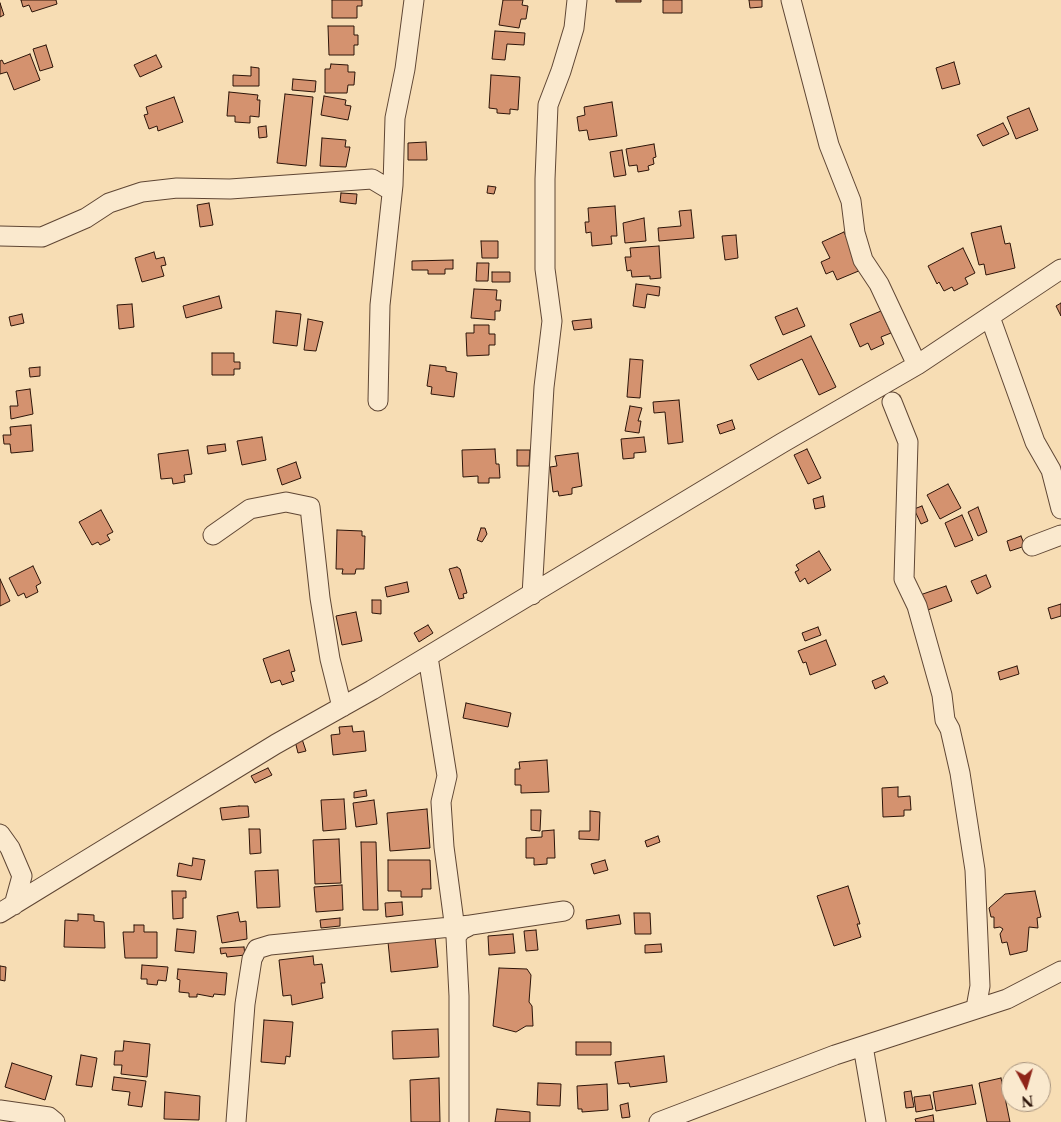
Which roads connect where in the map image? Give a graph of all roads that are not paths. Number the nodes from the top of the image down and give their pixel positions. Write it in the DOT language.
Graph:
graph roads {
  1 [pos="414,0"];
  2 [pos="577,0"];
  3 [pos="791,0"];
  4 [pos="393,168"];
  5 [pos="372,179"];
  6 [pos="392,191"];
  7 [pos="0,236"];
  8 [pos="1061,269"];
  9 [pos="990,318"];
  10 [pos="917,365"];
  11 [pos="378,401"];
  12 [pos="892,402"];
  13 [pos="1061,509"];
  14 [pos="213,535"];
  15 [pos="1061,535"];
  16 [pos="1032,546"];
  17 [pos="532,595"];
  18 [pos="428,657"];
  19 [pos="406,670"];
  20 [pos="432,684"];
  21 [pos="342,707"];
  22 [pos="0,834"];
  23 [pos="22,876"];
  24 [pos="47,884"];
  25 [pos="7,909"];
  26 [pos="564,911"];
  27 [pos="461,929"];
  28 [pos="1061,971"];
  29 [pos="982,1006"];
  30 [pos="863,1046"];
  31 [pos="0,1110"];
  32 [pos="55,1122"];
  33 [pos="236,1122"];
  34 [pos="458,1122"];
  35 [pos="659,1122"];
  36 [pos="876,1122"];
  1 -- 4 [label="street"];
  2 -- 17 [label="street"];
  3 -- 10 [label="street"];
  4 -- 5 [label="street"];
  4 -- 6 [label="street"];
  5 -- 6 [label="street"];
  5 -- 7 [label="street"];
  6 -- 11 [label="street"];
  8 -- 9 [label="street"];
  9 -- 10 [label="street"];
  9 -- 13 [label="street"];
  10 -- 17 [label="street"];
  12 -- 29 [label="street"];
  14 -- 21 [label="street"];
  15 -- 16 [label="street"];
  17 -- 18 [label="street"];
  18 -- 19 [label="street"];
  18 -- 20 [label="street"];
  19 -- 20 [label="street"];
  19 -- 21 [label="street"];
  20 -- 27 [label="street"];
  21 -- 24 [label="street"];
  22 -- 23 [label="street"];
  23 -- 24 [label="street"];
  23 -- 25 [label="street"];
  24 -- 25 [label="street"];
  26 -- 27 [label="street"];
  27 -- 33 [label="street"];
  27 -- 34 [label="street"];
  28 -- 29 [label="street"];
  29 -- 30 [label="street"];
  30 -- 35 [label="street"];
  30 -- 36 [label="street"];
  31 -- 32 [label="street"];
}
